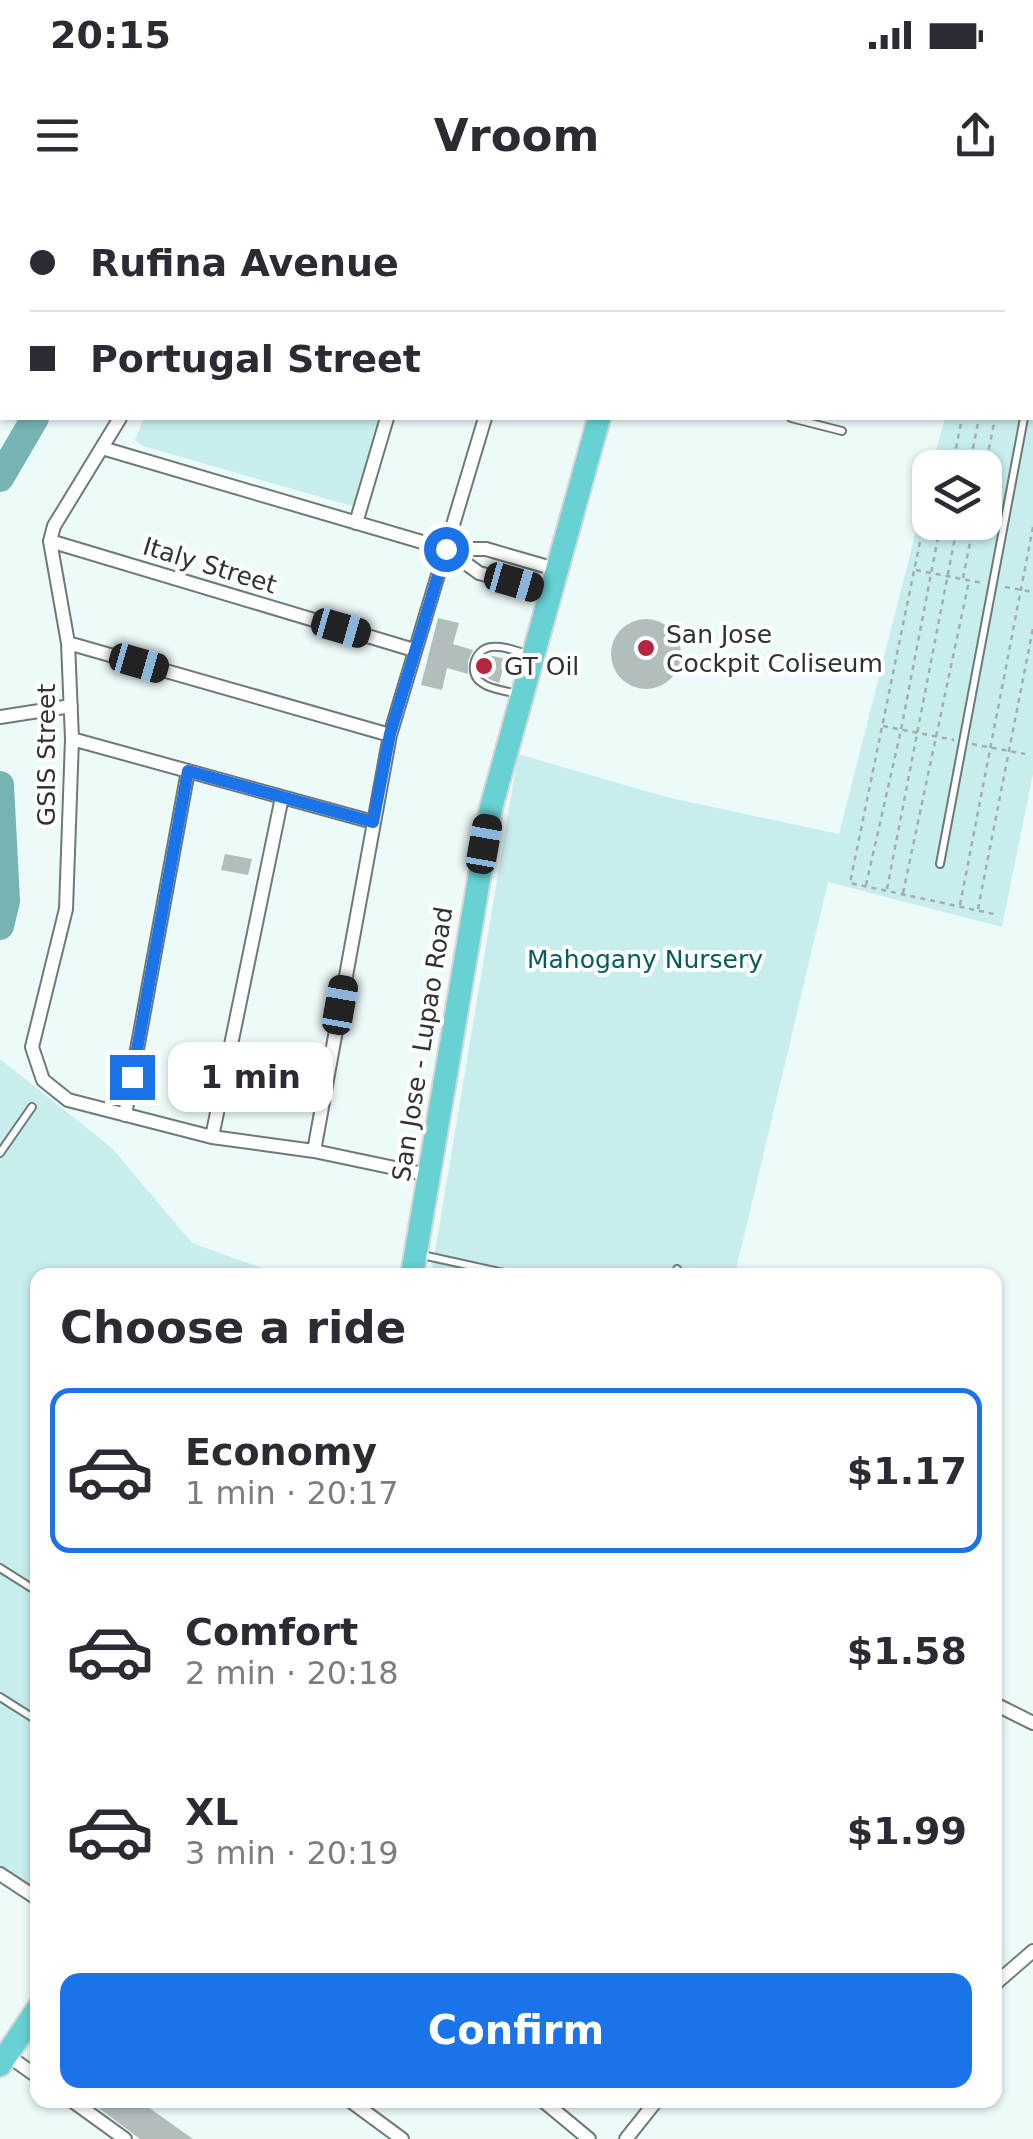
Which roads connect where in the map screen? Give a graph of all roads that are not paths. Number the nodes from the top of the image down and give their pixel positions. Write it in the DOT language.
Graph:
graph roads {
  1 [pos="119,420"];
  2 [pos="386,420"];
  3 [pos="484,420"];
  4 [pos="597,420"];
  5 [pos="799,420"];
  6 [pos="1024,420"];
  7 [pos="842,431"];
  8 [pos="102,448"];
  9 [pos="356,523"];
  10 [pos="50,541"];
  11 [pos="446,549"];
  12 [pos="555,568"];
  13 [pos="548,592"];
  14 [pos="68,643"];
  15 [pos="414,650"];
  16 [pos="531,655"];
  17 [pos="520,695"];
  18 [pos="71,706"];
  19 [pos="5,716"];
  20 [pos="390,734"];
  21 [pos="72,739"];
  22 [pos="188,771"];
  23 [pos="282,797"];
  24 [pos="373,822"];
  25 [pos="940,864"];
  26 [pos="32,1107"];
  27 [pos="125,1115"];
  28 [pos="212,1137"];
  29 [pos="314,1151"];
  30 [pos="0,1153"];
  31 [pos="428,1174"];
  32 [pos="414,1264"];
  33 [pos="450,1268"];
  34 [pos="0,1568"];
  35 [pos="30,1587"];
  36 [pos="0,1697"];
  37 [pos="1002,1708"];
  38 [pos="30,1716"];
  39 [pos="1033,1724"];
  40 [pos="0,1874"];
  41 [pos="30,1893"];
  42 [pos="1033,1951"];
  43 [pos="1002,1978"];
  44 [pos="30,2020"];
  45 [pos="4,2060"];
  46 [pos="30,2072"];
  47 [pos="81,2108"];
  48 [pos="360,2108"];
  49 [pos="552,2108"];
  50 [pos="651,2108"];
  51 [pos="126,2139"];
  52 [pos="402,2139"];
  53 [pos="589,2139"];
  54 [pos="626,2139"];
  1 -- 8 [label="street"];
  2 -- 9 [label="street"];
  3 -- 11 [label="street"];
  4 -- 12 [label="highway, San Jose - Lupao Road"];
  5 -- 7 [label="lane"];
  6 -- 25 [label="lane"];
  8 -- 9 [label="street"];
  8 -- 10 [label="street"];
  9 -- 11 [label="street"];
  10 -- 14 [label="street, GSIS Street"];
  10 -- 15 [label="street, Italy Street"];
  11 -- 12 [label="street"];
  11 -- 13 [label="street"];
  11 -- 15 [label="street"];
  12 -- 13 [label="highway, San Jose - Lupao Road"];
  13 -- 16 [label="highway, San Jose - Lupao Road"];
  14 -- 18 [label="street, GSIS Street"];
  14 -- 20 [label="street"];
  15 -- 20 [label="street"];
  16 -- 17 [label="highway, San Jose - Lupao Road"];
  16 -- 17 [label="lane"];
  17 -- 31 [label="highway, San Jose - Lupao Road"];
  18 -- 19 [label="street"];
  18 -- 21 [label="street, GSIS Street"];
  20 -- 24 [label="street"];
  21 -- 22 [label="street"];
  21 -- 27 [label="street, GSIS Street"];
  22 -- 23 [label="street"];
  22 -- 27 [label="street"];
  23 -- 24 [label="street"];
  23 -- 28 [label="street"];
  24 -- 29 [label="street"];
  26 -- 30 [label="lane"];
  27 -- 28 [label="street"];
  28 -- 29 [label="street"];
  29 -- 31 [label="street"];
  31 -- 32 [label="highway, San Jose - Lupao Road"];
  32 -- 33 [label="lane"];
  34 -- 35 [label="lane"];
  36 -- 38 [label="lane"];
  37 -- 39 [label="street"];
  40 -- 41 [label="street"];
  42 -- 43 [label="street"];
  44 -- 45 [label="highway"];
  45 -- 46 [label="street"];
  47 -- 51 [label="street"];
  48 -- 52 [label="street"];
  49 -- 53 [label="street"];
  50 -- 54 [label="street"];
}
